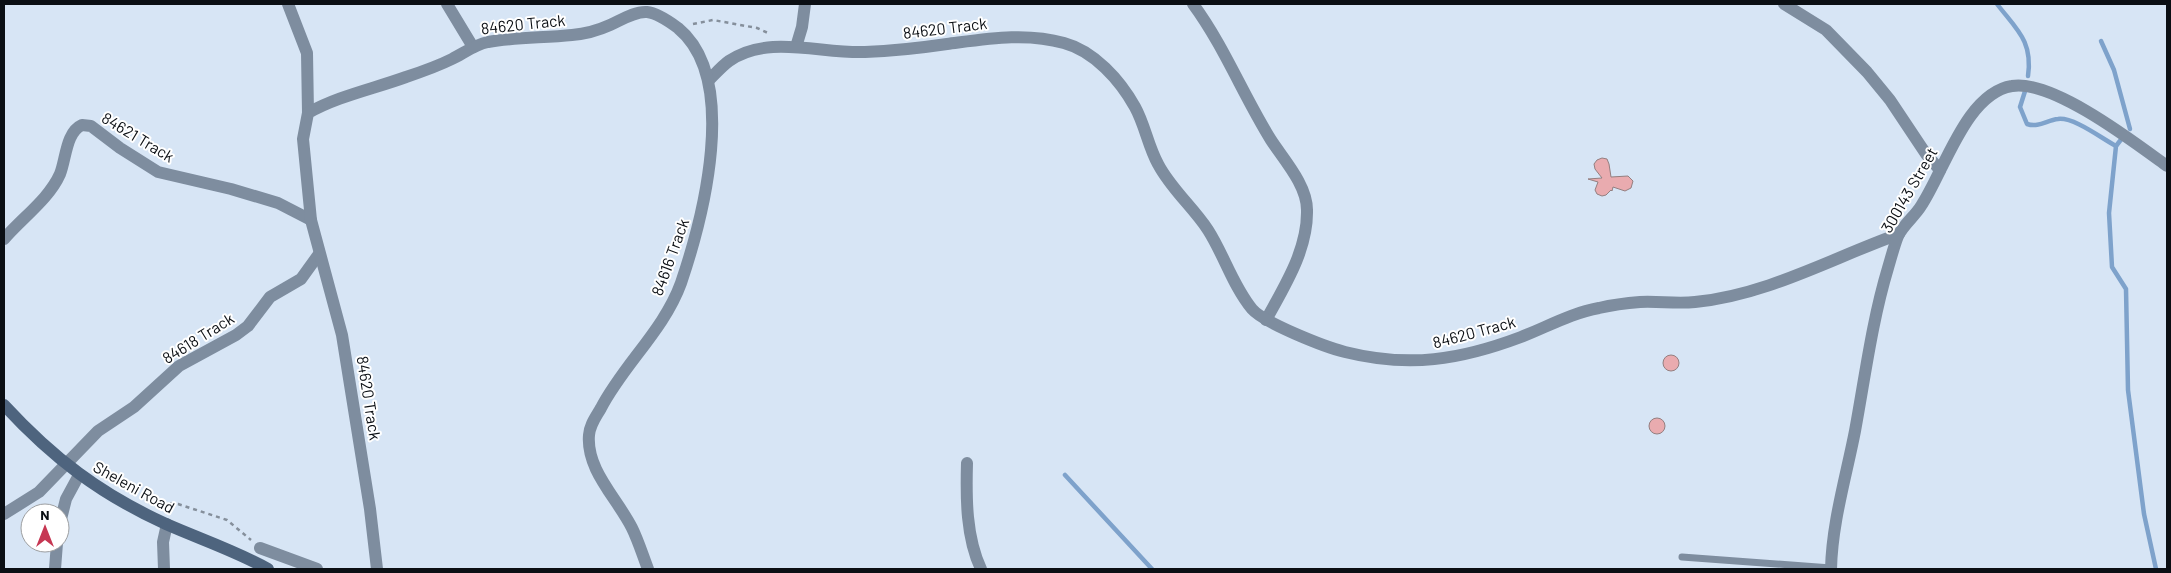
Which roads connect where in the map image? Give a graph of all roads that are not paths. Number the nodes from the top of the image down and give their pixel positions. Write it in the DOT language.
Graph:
graph roads {
  1 [pos="288,4"];
  2 [pos="447,4"];
  3 [pos="805,4"];
  4 [pos="1193,4"];
  5 [pos="1784,4"];
  6 [pos="670,21"];
  7 [pos="796,46"];
  8 [pos="473,47"];
  9 [pos="709,80"];
  10 [pos="308,112"];
  11 [pos="2167,166"];
  12 [pos="1940,170"];
  13 [pos="310,220"];
  14 [pos="1899,234"];
  15 [pos="4,239"];
  16 [pos="319,254"];
  17 [pos="1266,320"];
  18 [pos="4,405"];
  19 [pos="967,463"];
  20 [pos="66,464"];
  21 [pos="79,475"];
  22 [pos="65,503"];
  23 [pos="4,514"];
  24 [pos="167,524"];
  25 [pos="260,548"];
  26 [pos="56,553"];
  27 [pos="1682,557"];
  28 [pos="55,569"];
  29 [pos="164,569"];
  30 [pos="268,569"];
  31 [pos="317,569"];
  32 [pos="376,569"];
  33 [pos="648,569"];
  34 [pos="981,569"];
  35 [pos="1831,569"];
  1 -- 10 [label="street"];
  2 -- 8 [label="street"];
  3 -- 7 [label="street"];
  4 -- 17 [label="street"];
  5 -- 12 [label="street"];
  6 -- 8 [label="street, 84620 Track"];
  6 -- 9 [label="street, 84616 Track"];
  7 -- 9 [label="street, 84620 Track"];
  7 -- 17 [label="street, 84620 Track"];
  8 -- 10 [label="street, 84620 Track"];
  9 -- 33 [label="street, 84616 Track"];
  10 -- 13 [label="street, 84620 Track"];
  11 -- 12 [label="street, 300143 Street"];
  12 -- 14 [label="street, 300143 Street"];
  13 -- 15 [label="street, 84621 Track"];
  13 -- 16 [label="street, 84620 Track"];
  14 -- 17 [label="street, 84620 Track"];
  14 -- 35 [label="street, 300143 Street"];
  16 -- 20 [label="street, 84618 Track"];
  16 -- 32 [label="street, 84620 Track"];
  18 -- 20 [label="street, Sheleni Road"];
  19 -- 34 [label="street"];
  20 -- 21 [label="street, Sheleni Road"];
  20 -- 23 [label="street, 84618 Track"];
  21 -- 22 [label="street"];
  21 -- 24 [label="street, Sheleni Road"];
  24 -- 29 [label="street"];
  24 -- 30 [label="street, Sheleni Road"];
  25 -- 31 [label="street"];
  26 -- 28 [label="street"];
  27 -- 35 [label="lane"];
}
